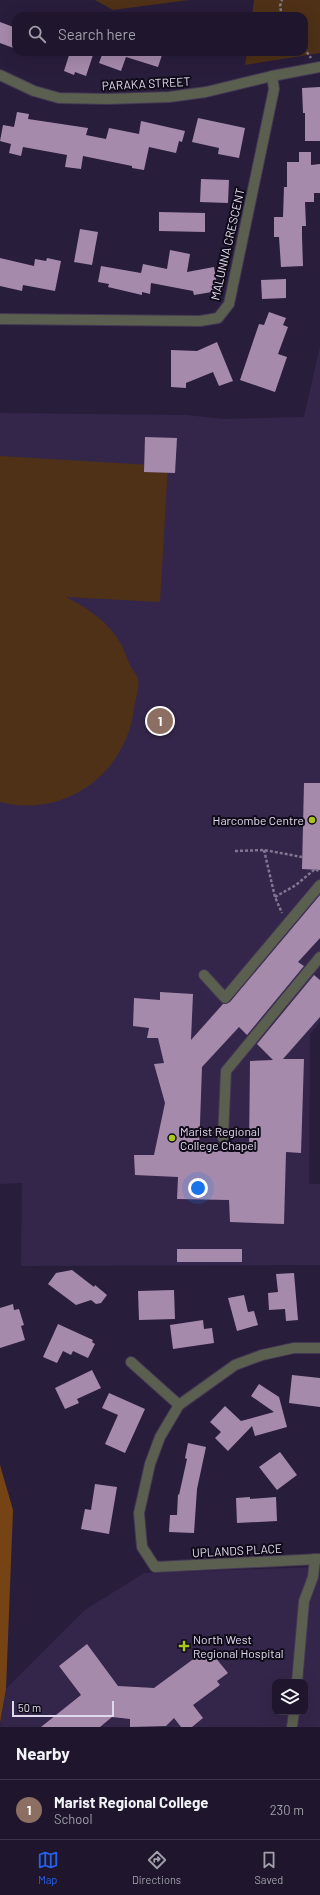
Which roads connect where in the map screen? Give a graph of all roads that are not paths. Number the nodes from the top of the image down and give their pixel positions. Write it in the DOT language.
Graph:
graph roads {
  1 [pos="320,67"];
  2 [pos="0,75"];
  3 [pos="272,76"];
  4 [pos="0,319"];
  5 [pos="320,885"];
  6 [pos="320,957"];
  7 [pos="204,975"];
  8 [pos="223,1138"];
  9 [pos="320,1348"];
  10 [pos="131,1362"];
  11 [pos="179,1405"];
  12 [pos="318,1559"];
  13 [pos="296,1679"];
  14 [pos="294,1715"];
  15 [pos="292,1727"];
  1 -- 3 [label="street, PARAKA STREET"];
  2 -- 3 [label="street, PARAKA STREET"];
  3 -- 4 [label="street, MALUNNA CRESCENT"];
  5 -- 7 [label="street"];
  6 -- 8 [label="street"];
  9 -- 11 [label="street"];
  10 -- 11 [label="street"];
  11 -- 12 [label="street, UPLANDS PLACE"];
  12 -- 13 [label="street"];
  14 -- 15 [label="street"];
}
